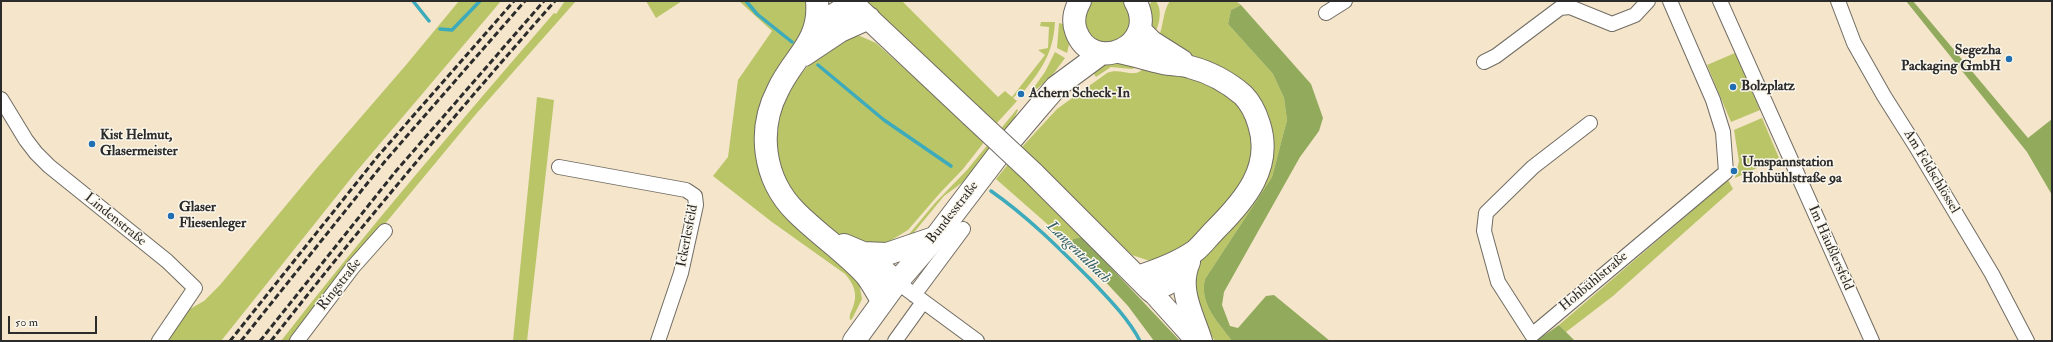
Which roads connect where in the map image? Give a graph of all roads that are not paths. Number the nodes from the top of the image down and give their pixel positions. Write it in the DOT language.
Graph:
graph roads {
  1 [pos="817,1"];
  2 [pos="1080,1"];
  3 [pos="1135,1"];
  4 [pos="1345,1"];
  5 [pos="1648,1"];
  6 [pos="1670,1"];
  7 [pos="1720,1"];
  8 [pos="1838,1"];
  9 [pos="852,2"];
  10 [pos="1326,13"];
  11 [pos="869,18"];
  12 [pos="1140,30"];
  13 [pos="815,33"];
  14 [pos="1078,36"];
  15 [pos="1110,52"];
  16 [pos="798,58"];
  17 [pos="1484,62"];
  18 [pos="1190,66"];
  19 [pos="1056,87"];
  20 [pos="1,99"];
  21 [pos="1590,123"];
  22 [pos="559,167"];
  23 [pos="963,229"];
  24 [pos="385,231"];
  25 [pos="824,236"];
  26 [pos="935,238"];
  27 [pos="1194,251"];
  28 [pos="863,253"];
  29 [pos="1186,270"];
  30 [pos="897,282"];
  31 [pos="1144,284"];
  32 [pos="918,299"];
  33 [pos="882,301"];
  34 [pos="159,341"];
  35 [pos="297,341"];
  36 [pos="658,341"];
  37 [pos="854,341"];
  38 [pos="895,341"];
  39 [pos="977,341"];
  40 [pos="1196,341"];
  41 [pos="1201,341"];
  42 [pos="1872,341"];
  43 [pos="2027,341"];
  1 -- 13 [label="main road"];
  2 -- 14 [label="main road"];
  3 -- 12 [label="main road"];
  4 -- 10 [label="street"];
  5 -- 17 [label="street"];
  6 -- 21 [label="street, Hohbühlstraße"];
  7 -- 42 [label="street, Im Häußlersfeld"];
  8 -- 43 [label="street, Am Feldschlössel"];
  9 -- 11 [label="main road"];
  9 -- 13 [label="main road"];
  11 -- 16 [label="main road"];
  11 -- 31 [label="main road, bridge"];
  12 -- 15 [label="main road"];
  12 -- 18 [label="main road"];
  13 -- 16 [label="main road"];
  14 -- 15 [label="main road"];
  14 -- 19 [label="main road"];
  15 -- 18 [label="main road"];
  15 -- 19 [label="main road"];
  16 -- 25 [label="main road"];
  18 -- 27 [label="main road"];
  19 -- 26 [label="main road, Bundesstraße"];
  20 -- 34 [label="street, Lindenstraße"];
  22 -- 36 [label="street, Ickerlesfeld"];
  23 -- 32 [label="street"];
  24 -- 35 [label="street, Ringstraße"];
  25 -- 28 [label="main road"];
  25 -- 33 [label="main road"];
  26 -- 28 [label="main road"];
  26 -- 30 [label="main road, Bundesstraße"];
  27 -- 29 [label="main road"];
  27 -- 31 [label="main road"];
  28 -- 30 [label="main road"];
  29 -- 31 [label="main road"];
  29 -- 41 [label="main road"];
  30 -- 32 [label="street"];
  30 -- 33 [label="main road, Bundesstraße"];
  31 -- 40 [label="main road"];
  32 -- 38 [label="street"];
  32 -- 39 [label="street"];
  33 -- 37 [label="main road, Bundesstraße"];
}
